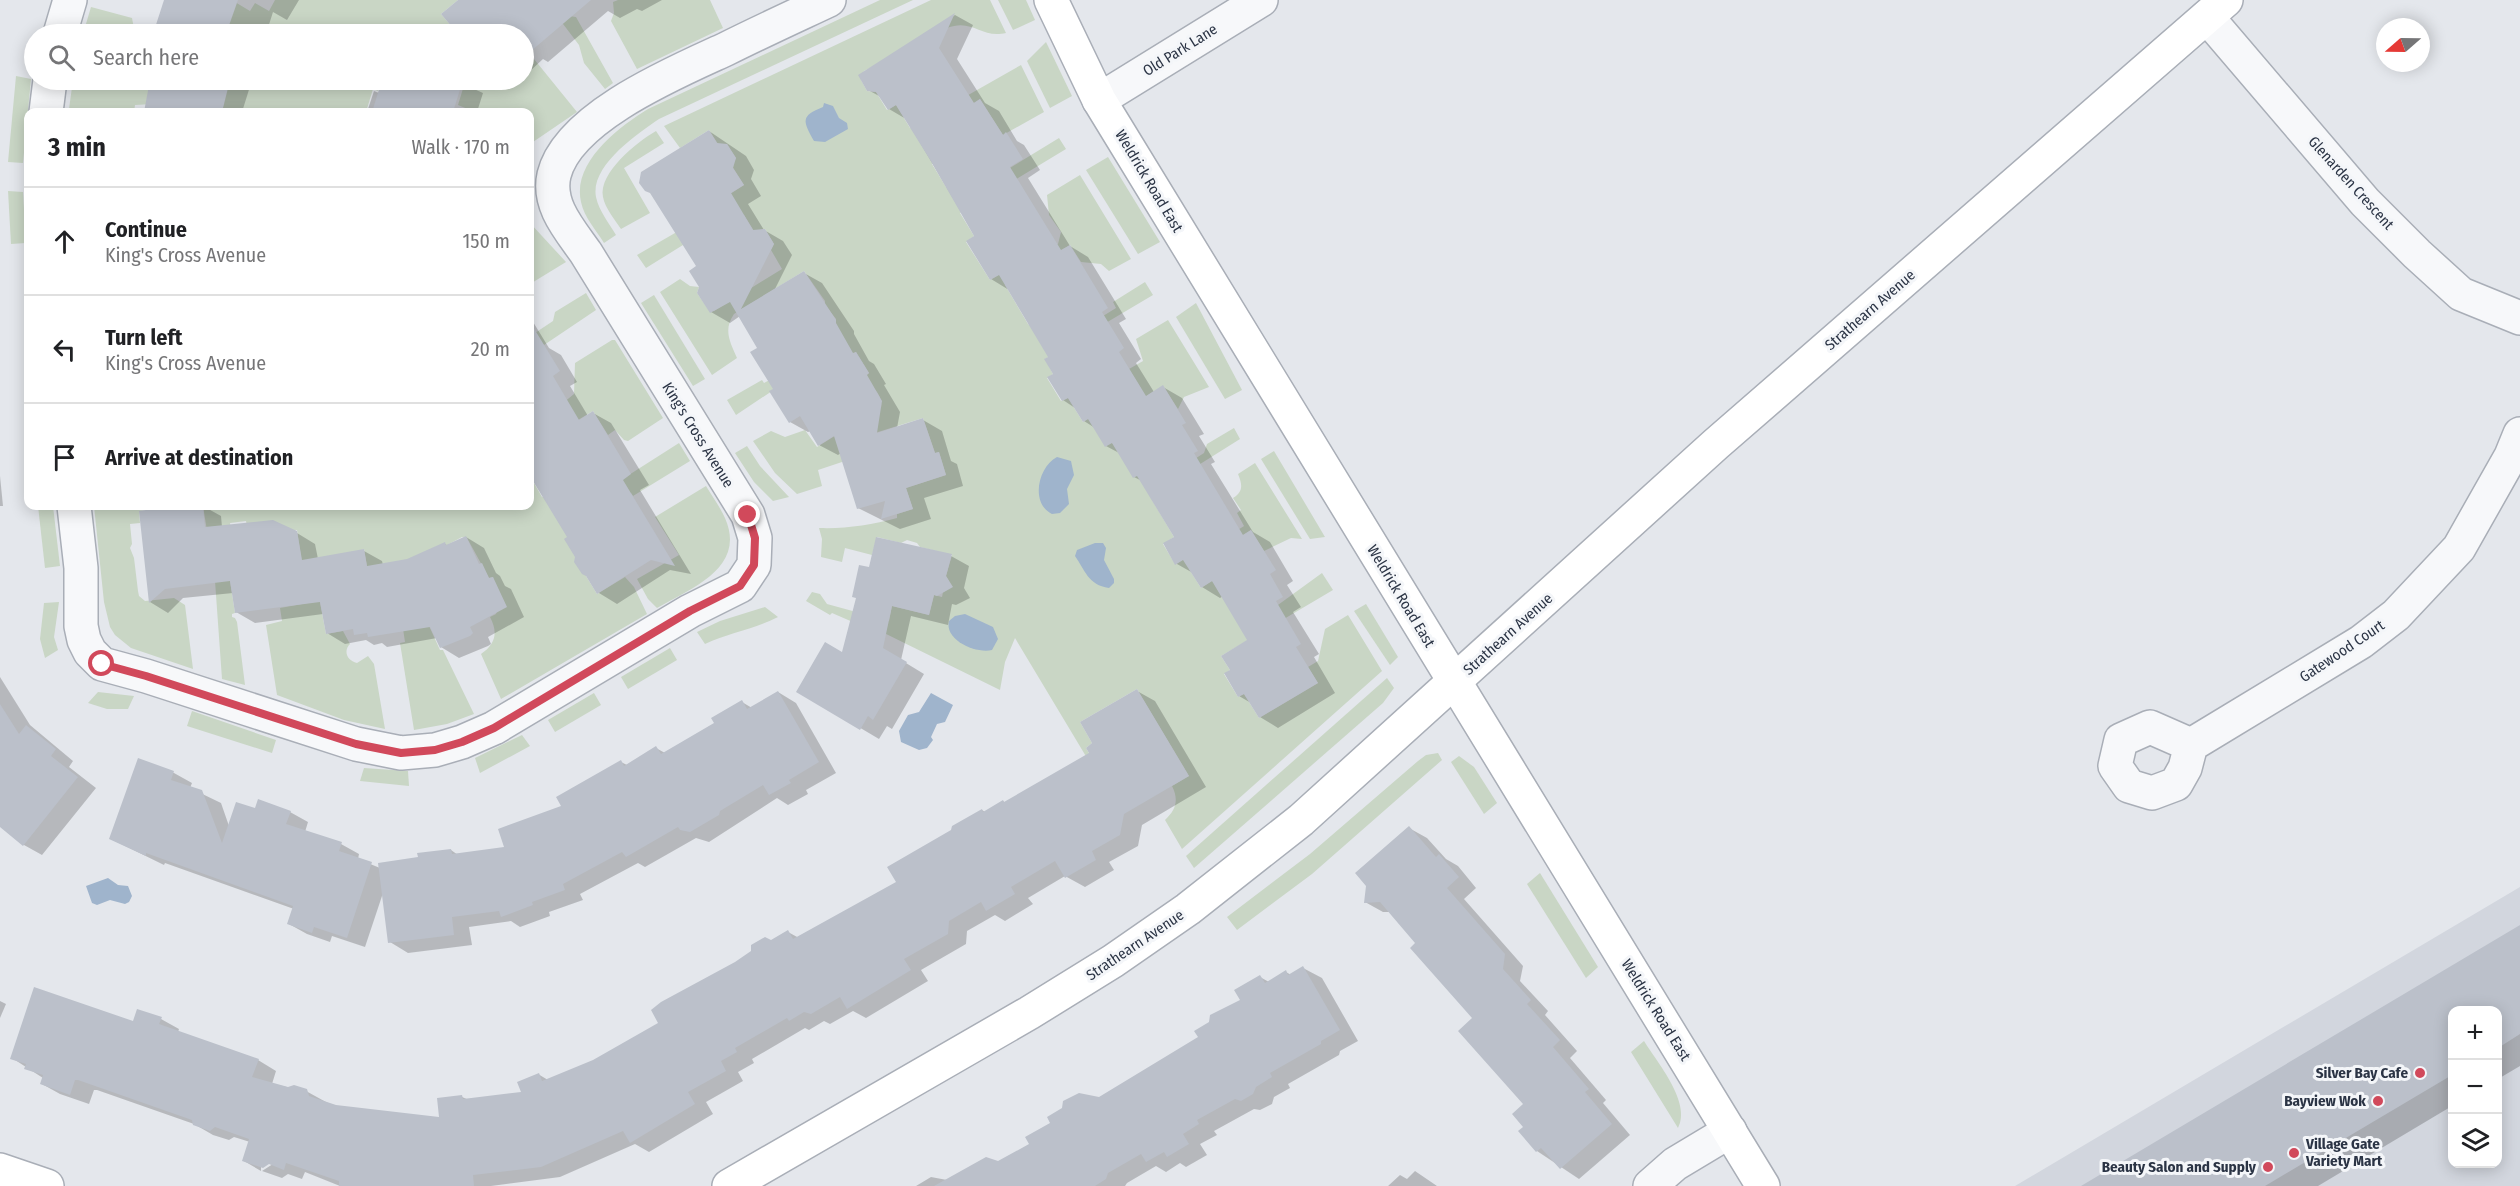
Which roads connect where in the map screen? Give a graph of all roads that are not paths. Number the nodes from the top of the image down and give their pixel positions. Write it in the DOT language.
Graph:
graph roads {
  1 [pos="70,0"];
  2 [pos="829,0"];
  3 [pos="1051,0"];
  4 [pos="1261,0"];
  5 [pos="2216,9"];
  6 [pos="63,24"];
  7 [pos="49,90"];
  8 [pos="1099,100"];
  9 [pos="46,108"];
  10 [pos="2520,318"];
  11 [pos="2520,434"];
  12 [pos="74,510"];
  13 [pos="1454,683"];
  14 [pos="2191,745"];
  15 [pos="1730,1131"];
  16 [pos="0,1170"];
  17 [pos="47,1186"];
  18 [pos="729,1186"];
  19 [pos="1650,1186"];
  20 [pos="1762,1186"];
  1 -- 6 [label="street"];
  2 -- 12 [label="street, King's Cross Avenue"];
  3 -- 8 [label="street, Weldrick Road East"];
  4 -- 8 [label="street, Old Park Lane"];
  5 -- 10 [label="street, Glenarden Crescent"];
  5 -- 13 [label="street, Strathearn Avenue"];
  7 -- 9 [label="street"];
  8 -- 13 [label="street, Weldrick Road East"];
  11 -- 14 [label="street, Gatewood Court"];
  13 -- 15 [label="street, Weldrick Road East"];
  13 -- 18 [label="street, Strathearn Avenue"];
  15 -- 19 [label="street"];
  15 -- 20 [label="street, Weldrick Road East"];
  16 -- 17 [label="street"];
}
